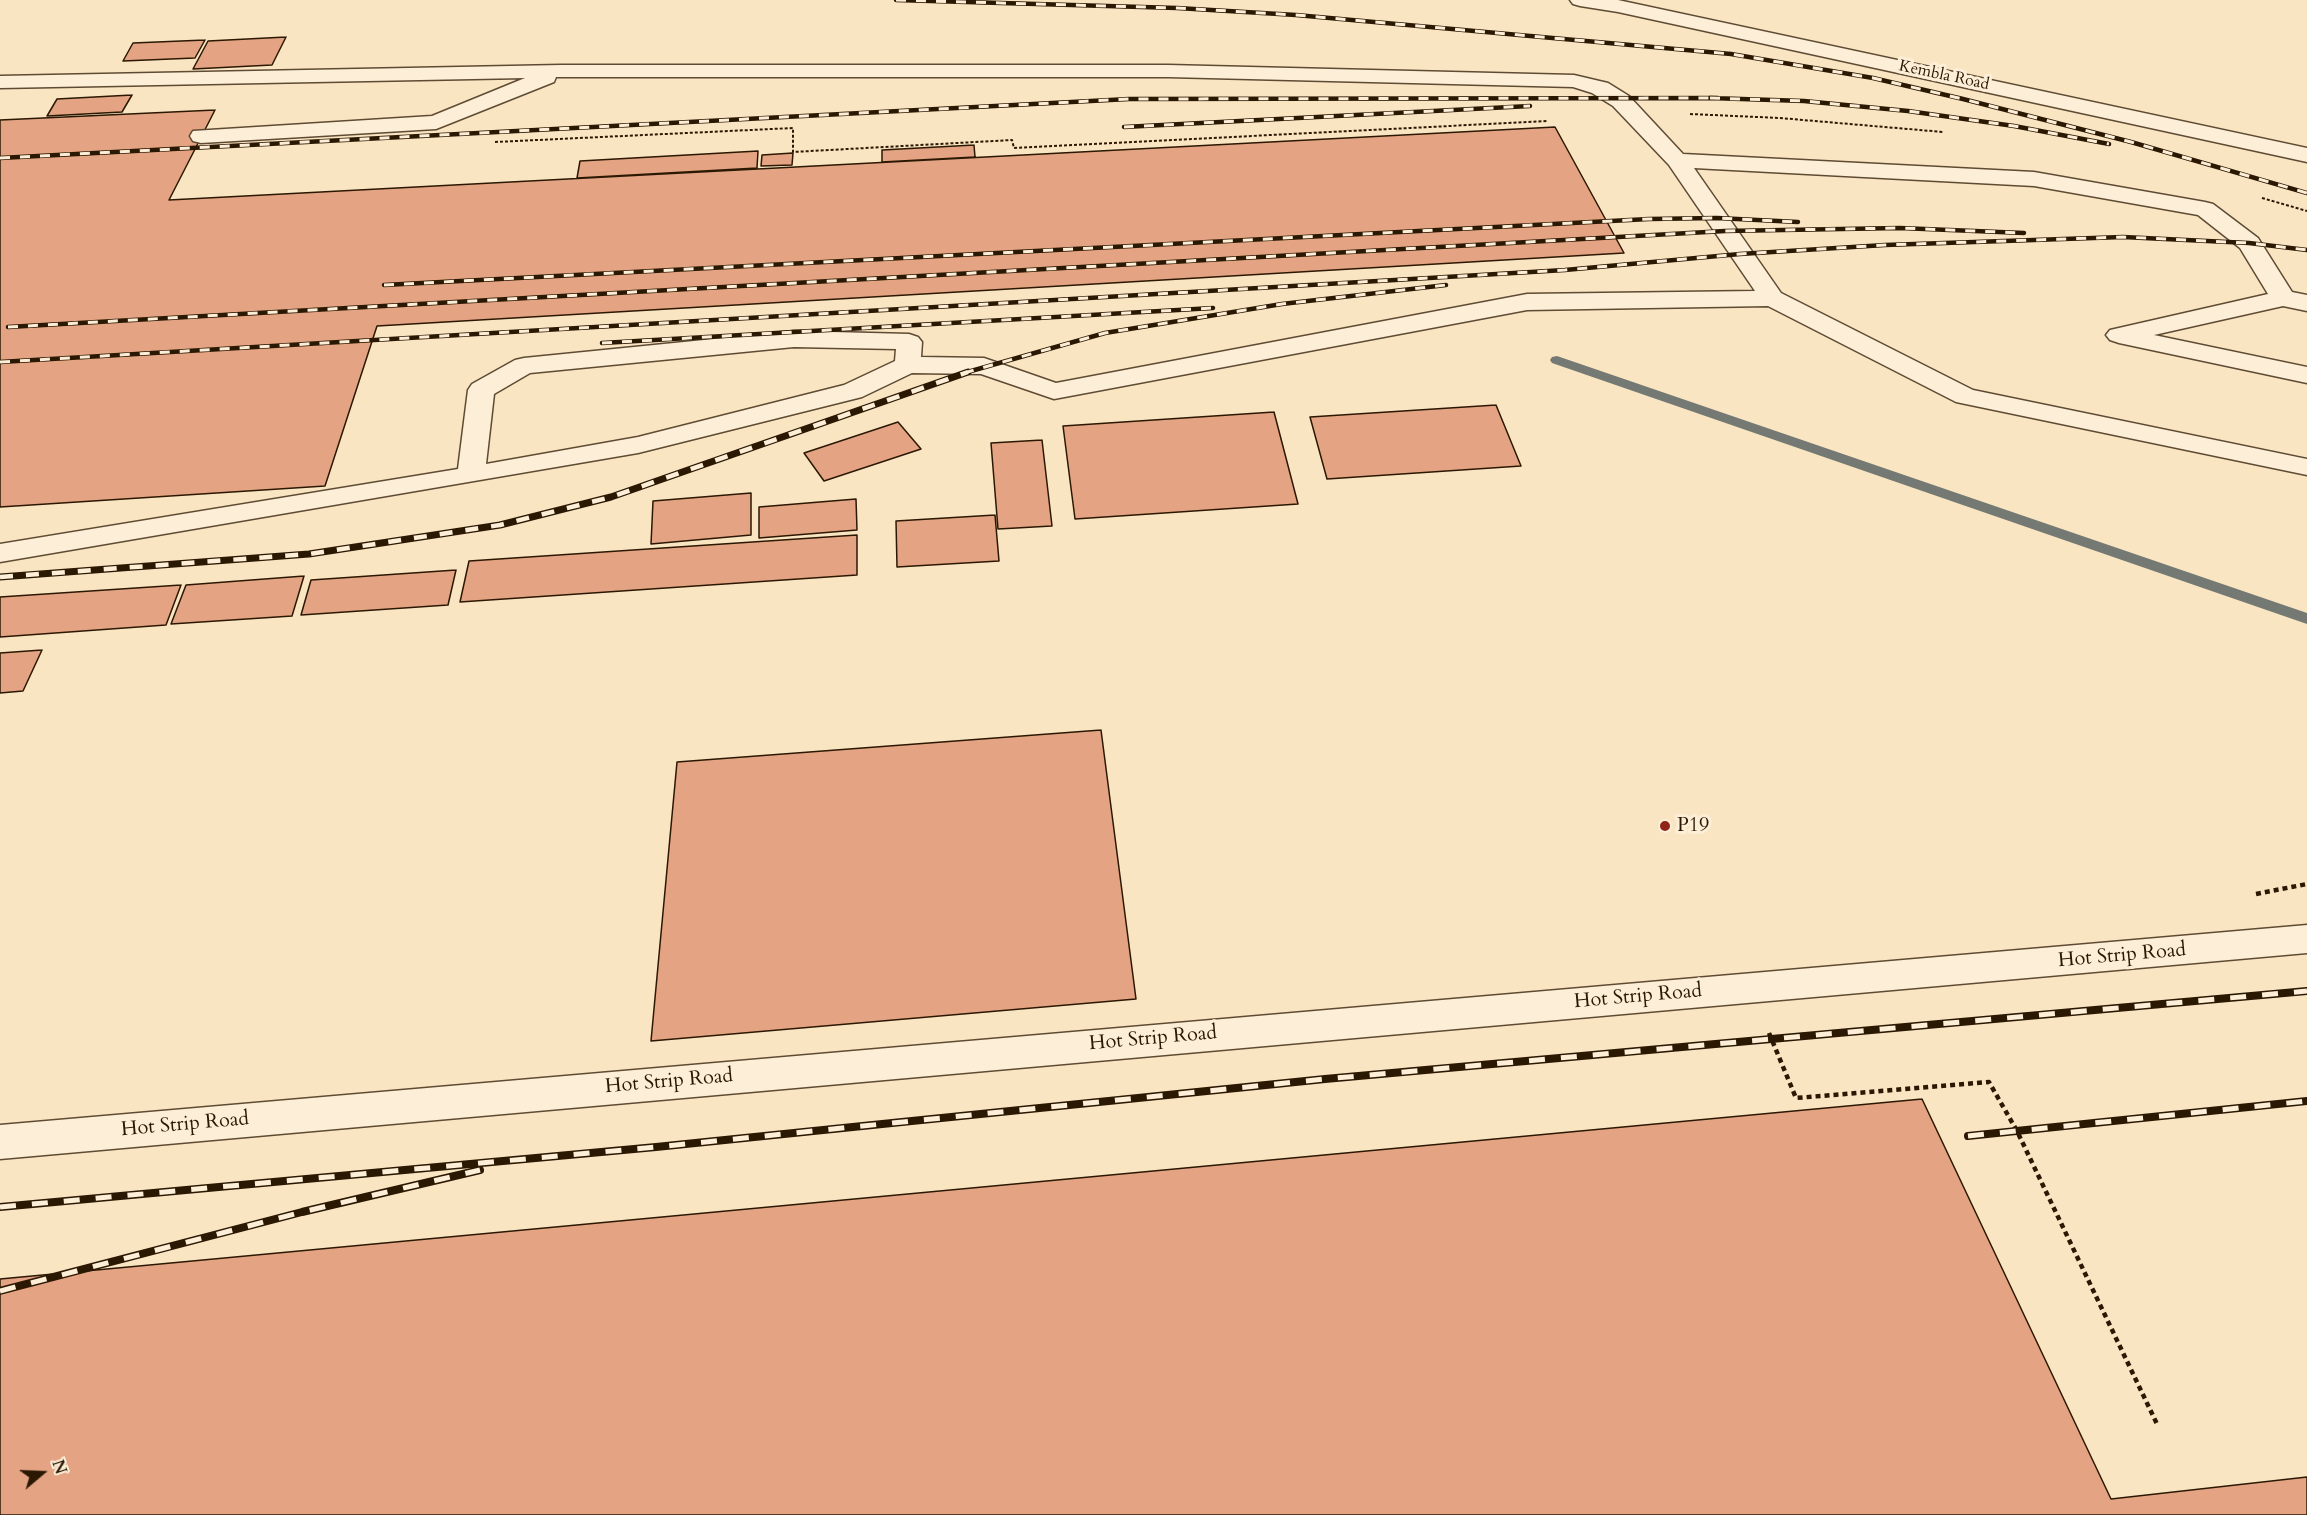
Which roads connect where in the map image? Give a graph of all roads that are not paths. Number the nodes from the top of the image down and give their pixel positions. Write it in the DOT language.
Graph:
graph roads {
  1 [pos="1580,0"];
  2 [pos="561,71"];
  3 [pos="0,82"];
  4 [pos="201,136"];
  5 [pos="2307,155"];
  6 [pos="1677,160"];
  7 [pos="1772,298"];
  8 [pos="2295,300"];
  9 [pos="908,365"];
  10 [pos="2307,375"];
  11 [pos="2307,466"];
  12 [pos="471,475"];
  13 [pos="0,553"];
  14 [pos="2307,939"];
  15 [pos="0,1142"];
  1 -- 5 [label="street, Kembla Road"];
  2 -- 3 [label="street"];
  2 -- 4 [label="street"];
  2 -- 6 [label="street"];
  6 -- 7 [label="street"];
  6 -- 8 [label="street"];
  7 -- 9 [label="street"];
  7 -- 11 [label="street"];
  8 -- 10 [label="street"];
  9 -- 12 [label="street"];
  9 -- 12 [label="street"];
  12 -- 13 [label="street"];
  14 -- 15 [label="street, Hot Strip Road"];
}
